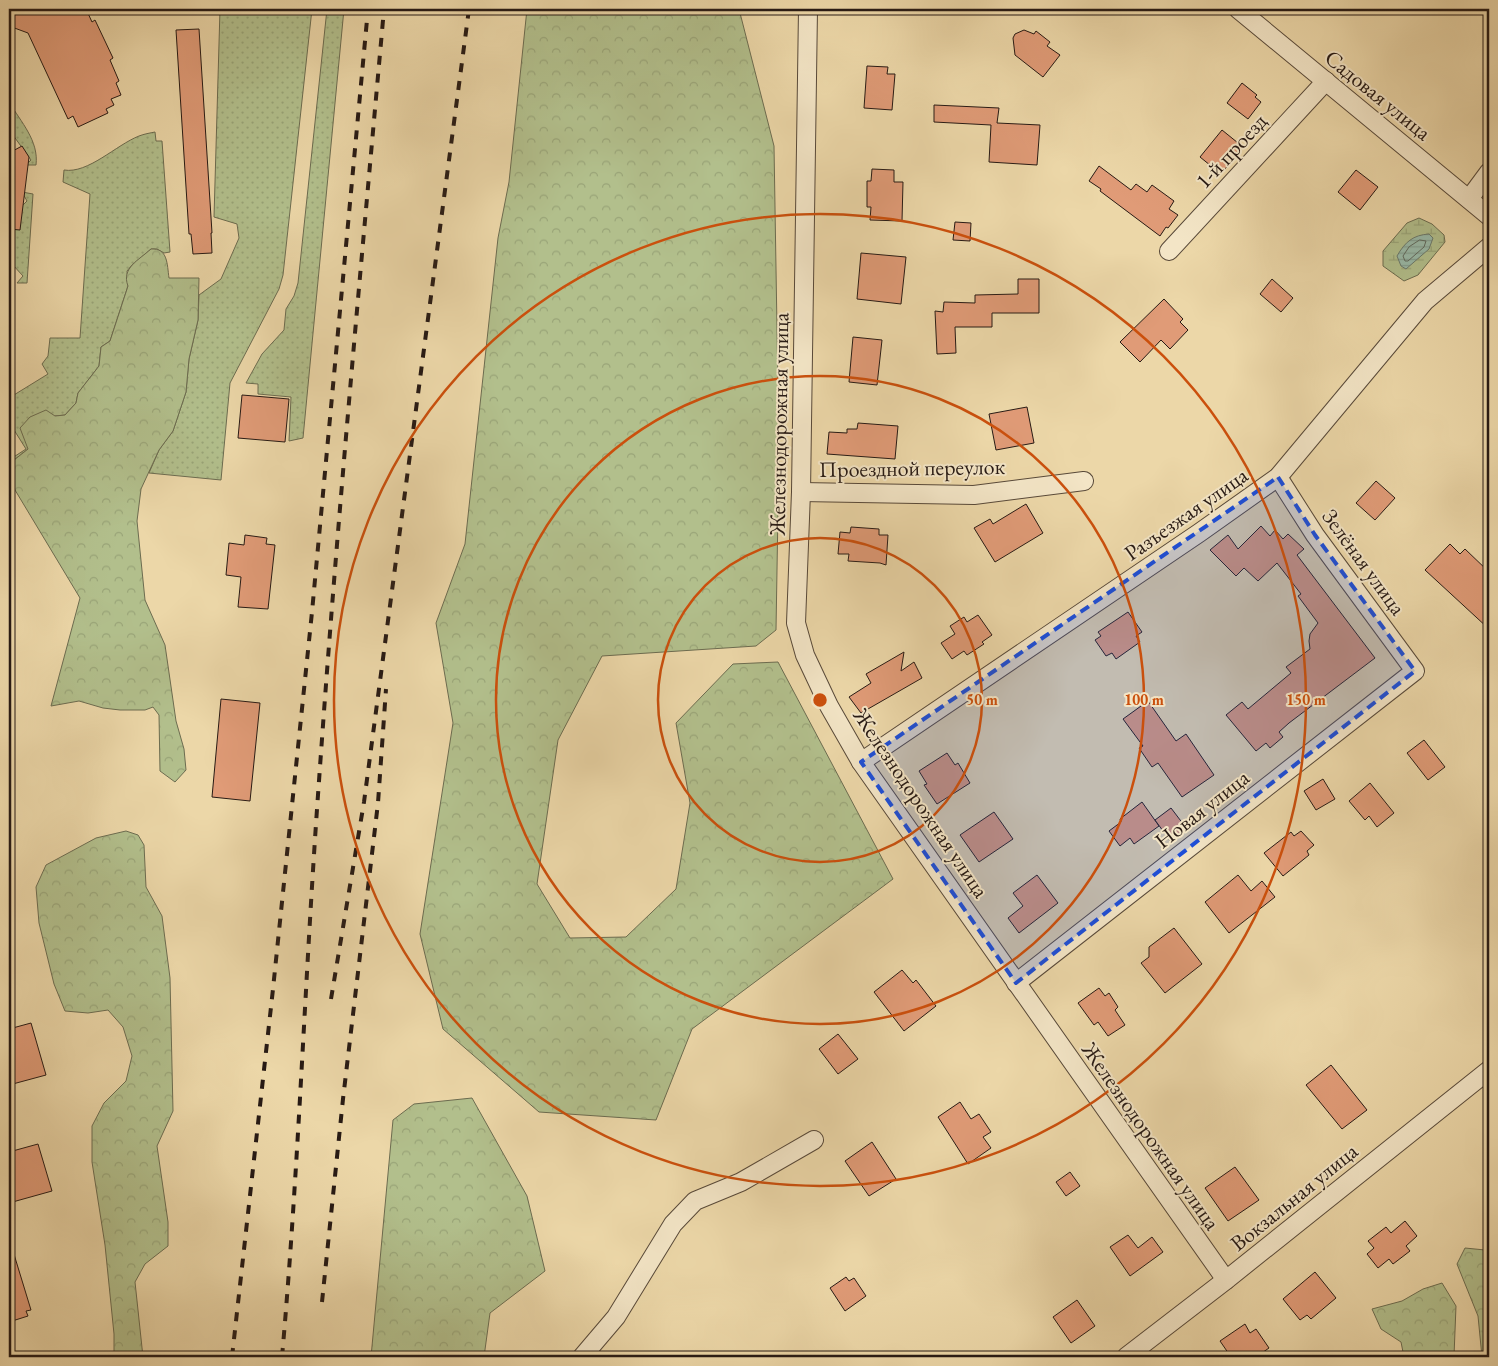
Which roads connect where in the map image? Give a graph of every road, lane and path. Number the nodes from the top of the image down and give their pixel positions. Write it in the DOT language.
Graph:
graph roads {
  1 [pos="808,9"];
  2 [pos="1238,9"];
  3 [pos="1326,81"];
  4 [pos="1489,172"];
  5 [pos="1469,198"];
  6 [pos="1489,216"];
  7 [pos="1489,247"];
  8 [pos="1169,251"];
  9 [pos="1278,477"];
  10 [pos="1084,481"];
  11 [pos="801,492"];
  12 [pos="1416,671"];
  13 [pos="861,762"];
  14 [pos="1016,983"];
  15 [pos="1489,1070"];
  16 [pos="814,1140"];
  17 [pos="1226,1280"];
  18 [pos="582,1357"];
  19 [pos="1126,1357"];
  1 -- 11 [label="street, Железнодорожная улица"];
  2 -- 3 [label="street, Садовая улица"];
  3 -- 5 [label="street, Садовая улица"];
  3 -- 8 [label="street, 1-й проезд"];
  4 -- 5 [label="street"];
  5 -- 6 [label="street, Садовая улица"];
  7 -- 9 [label="street, Разъезжая улица"];
  9 -- 12 [label="street, Зелёная улица"];
  9 -- 13 [label="street, Разъезжая улица"];
  10 -- 11 [label="street, Проездной переулок"];
  11 -- 13 [label="street, Железнодорожная улица"];
  12 -- 14 [label="street, Новая улица"];
  13 -- 14 [label="street, Железнодорожная улица"];
  14 -- 17 [label="street, Железнодорожная улица"];
  15 -- 17 [label="street, Вокзальная улица"];
  16 -- 18 [label="street"];
  17 -- 19 [label="street, Вокзальная улица"];
}
